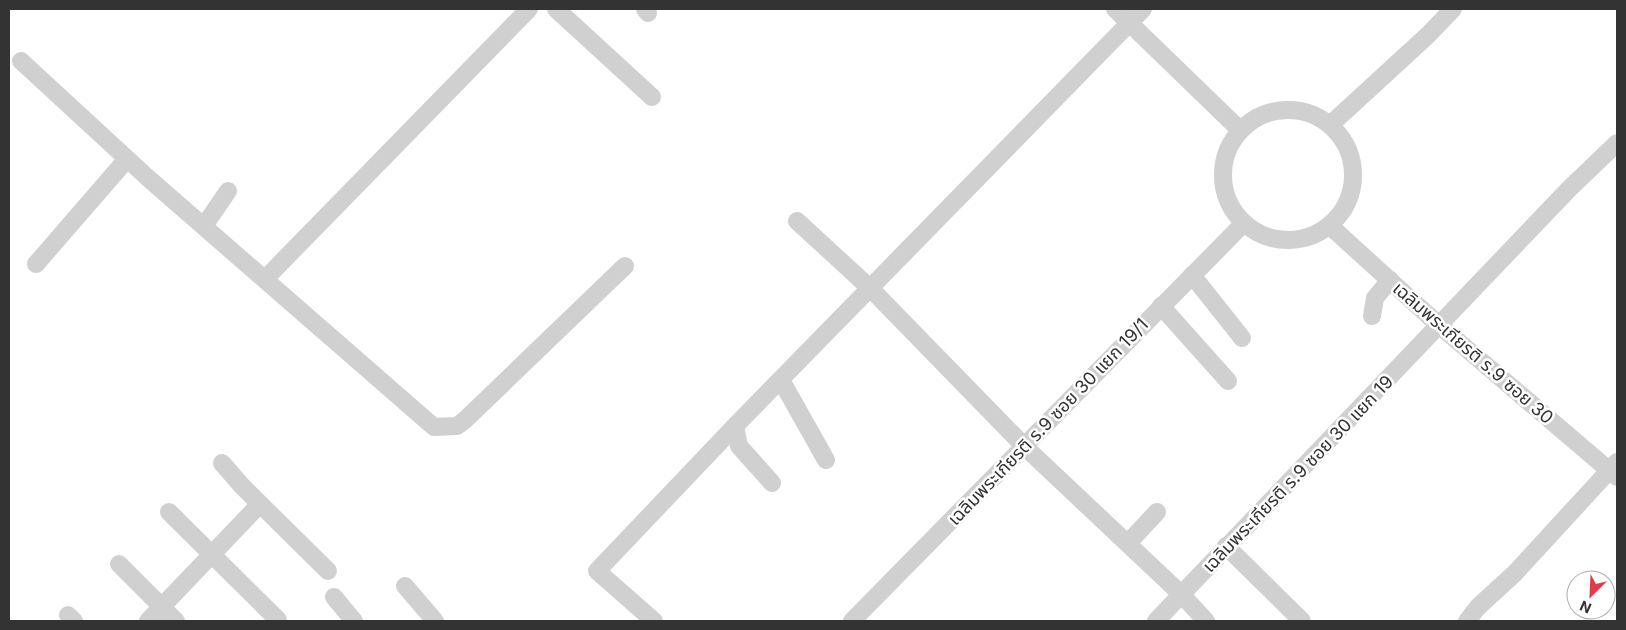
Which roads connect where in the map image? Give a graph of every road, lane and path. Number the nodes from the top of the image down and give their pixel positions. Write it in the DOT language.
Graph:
graph roads {
  1 [pos="530,9"];
  2 [pos="556,9"];
  3 [pos="1115,9"];
  4 [pos="1143,9"];
  5 [pos="1453,9"];
  6 [pos="1129,22"];
  7 [pos="21,61"];
  8 [pos="652,97"];
  9 [pos="1330,125"];
  10 [pos="1240,130"];
  11 [pos="1617,143"];
  12 [pos="127,159"];
  13 [pos="228,191"];
  14 [pos="797,221"];
  15 [pos="1244,223"];
  16 [pos="204,226"];
  17 [pos="1330,226"];
  18 [pos="36,264"];
  19 [pos="625,266"];
  20 [pos="1192,275"];
  21 [pos="265,278"];
  22 [pos="1390,280"];
  23 [pos="871,289"];
  24 [pos="1161,306"];
  25 [pos="1372,316"];
  26 [pos="1440,326"];
  27 [pos="1242,338"];
  28 [pos="781,380"];
  29 [pos="1228,381"];
  30 [pos="735,426"];
  31 [pos="1025,447"];
  32 [pos="826,460"];
  33 [pos="222,463"];
  34 [pos="1615,470"];
  35 [pos="772,482"];
  36 [pos="260,504"];
  37 [pos="169,512"];
  38 [pos="1157,512"];
  39 [pos="1128,543"];
  40 [pos="1226,546"];
  41 [pos="212,556"];
  42 [pos="119,564"];
  43 [pos="328,571"];
  44 [pos="405,586"];
  45 [pos="1182,595"];
  46 [pos="334,597"];
  47 [pos="162,607"];
  48 [pos="278,620"];
  49 [pos="148,621"];
  50 [pos="176,621"];
  51 [pos="354,621"];
  52 [pos="435,621"];
  53 [pos="654,621"];
  54 [pos="852,621"];
  55 [pos="1156,621"];
  56 [pos="1206,621"];
  57 [pos="1302,621"];
  58 [pos="1466,621"];
  1 -- 21 [label="street"];
  2 -- 8 [label="street"];
  3 -- 6 [label="street"];
  4 -- 6 [label="street"];
  5 -- 9 [label="street"];
  6 -- 10 [label="street"];
  6 -- 23 [label="street"];
  7 -- 12 [label="street"];
  9 -- 10 [label="street"];
  9 -- 17 [label="street"];
  10 -- 15 [label="street"];
  11 -- 26 [label="street, เฉลิมพระเกียรติ ร.9 ซอย 30 แยก 19"];
  12 -- 16 [label="street"];
  12 -- 18 [label="street"];
  13 -- 16 [label="street"];
  14 -- 23 [label="street"];
  15 -- 17 [label="street"];
  15 -- 20 [label="street, เฉลิมพระเกียรติ ร.9 ซอย 30 แยก 19/1"];
  16 -- 21 [label="street"];
  17 -- 22 [label="street, เฉลิมพระเกียรติ ร.9 ซอย 30"];
  19 -- 21 [label="street"];
  20 -- 24 [label="street, เฉลิมพระเกียรติ ร.9 ซอย 30 แยก 19/1"];
  20 -- 27 [label="street"];
  22 -- 25 [label="street"];
  22 -- 26 [label="street, เฉลิมพระเกียรติ ร.9 ซอย 30"];
  23 -- 28 [label="street"];
  23 -- 31 [label="street"];
  24 -- 29 [label="street"];
  24 -- 31 [label="street, เฉลิมพระเกียรติ ร.9 ซอย 30 แยก 19/1"];
  26 -- 34 [label="street, เฉลิมพระเกียรติ ร.9 ซอย 30"];
  26 -- 40 [label="street, เฉลิมพระเกียรติ ร.9 ซอย 30 แยก 19"];
  28 -- 30 [label="street"];
  28 -- 32 [label="street"];
  30 -- 35 [label="street"];
  30 -- 53 [label="street"];
  31 -- 39 [label="street"];
  31 -- 54 [label="street, เฉลิมพระเกียรติ ร.9 ซอย 30 แยก 19/1"];
  33 -- 36 [label="street"];
  34 -- 58 [label="street"];
  36 -- 41 [label="street"];
  36 -- 43 [label="street"];
  37 -- 41 [label="street"];
  38 -- 39 [label="street"];
  39 -- 45 [label="street"];
  40 -- 45 [label="street, เฉลิมพระเกียรติ ร.9 ซอย 30 แยก 19"];
  40 -- 57 [label="street"];
  41 -- 47 [label="street"];
  41 -- 48 [label="street"];
  42 -- 47 [label="street"];
  44 -- 52 [label="street"];
  45 -- 55 [label="street, เฉลิมพระเกียรติ ร.9 ซอย 30 แยก 19"];
  45 -- 56 [label="street"];
  46 -- 51 [label="street"];
  47 -- 49 [label="street"];
  47 -- 50 [label="street"];
}
